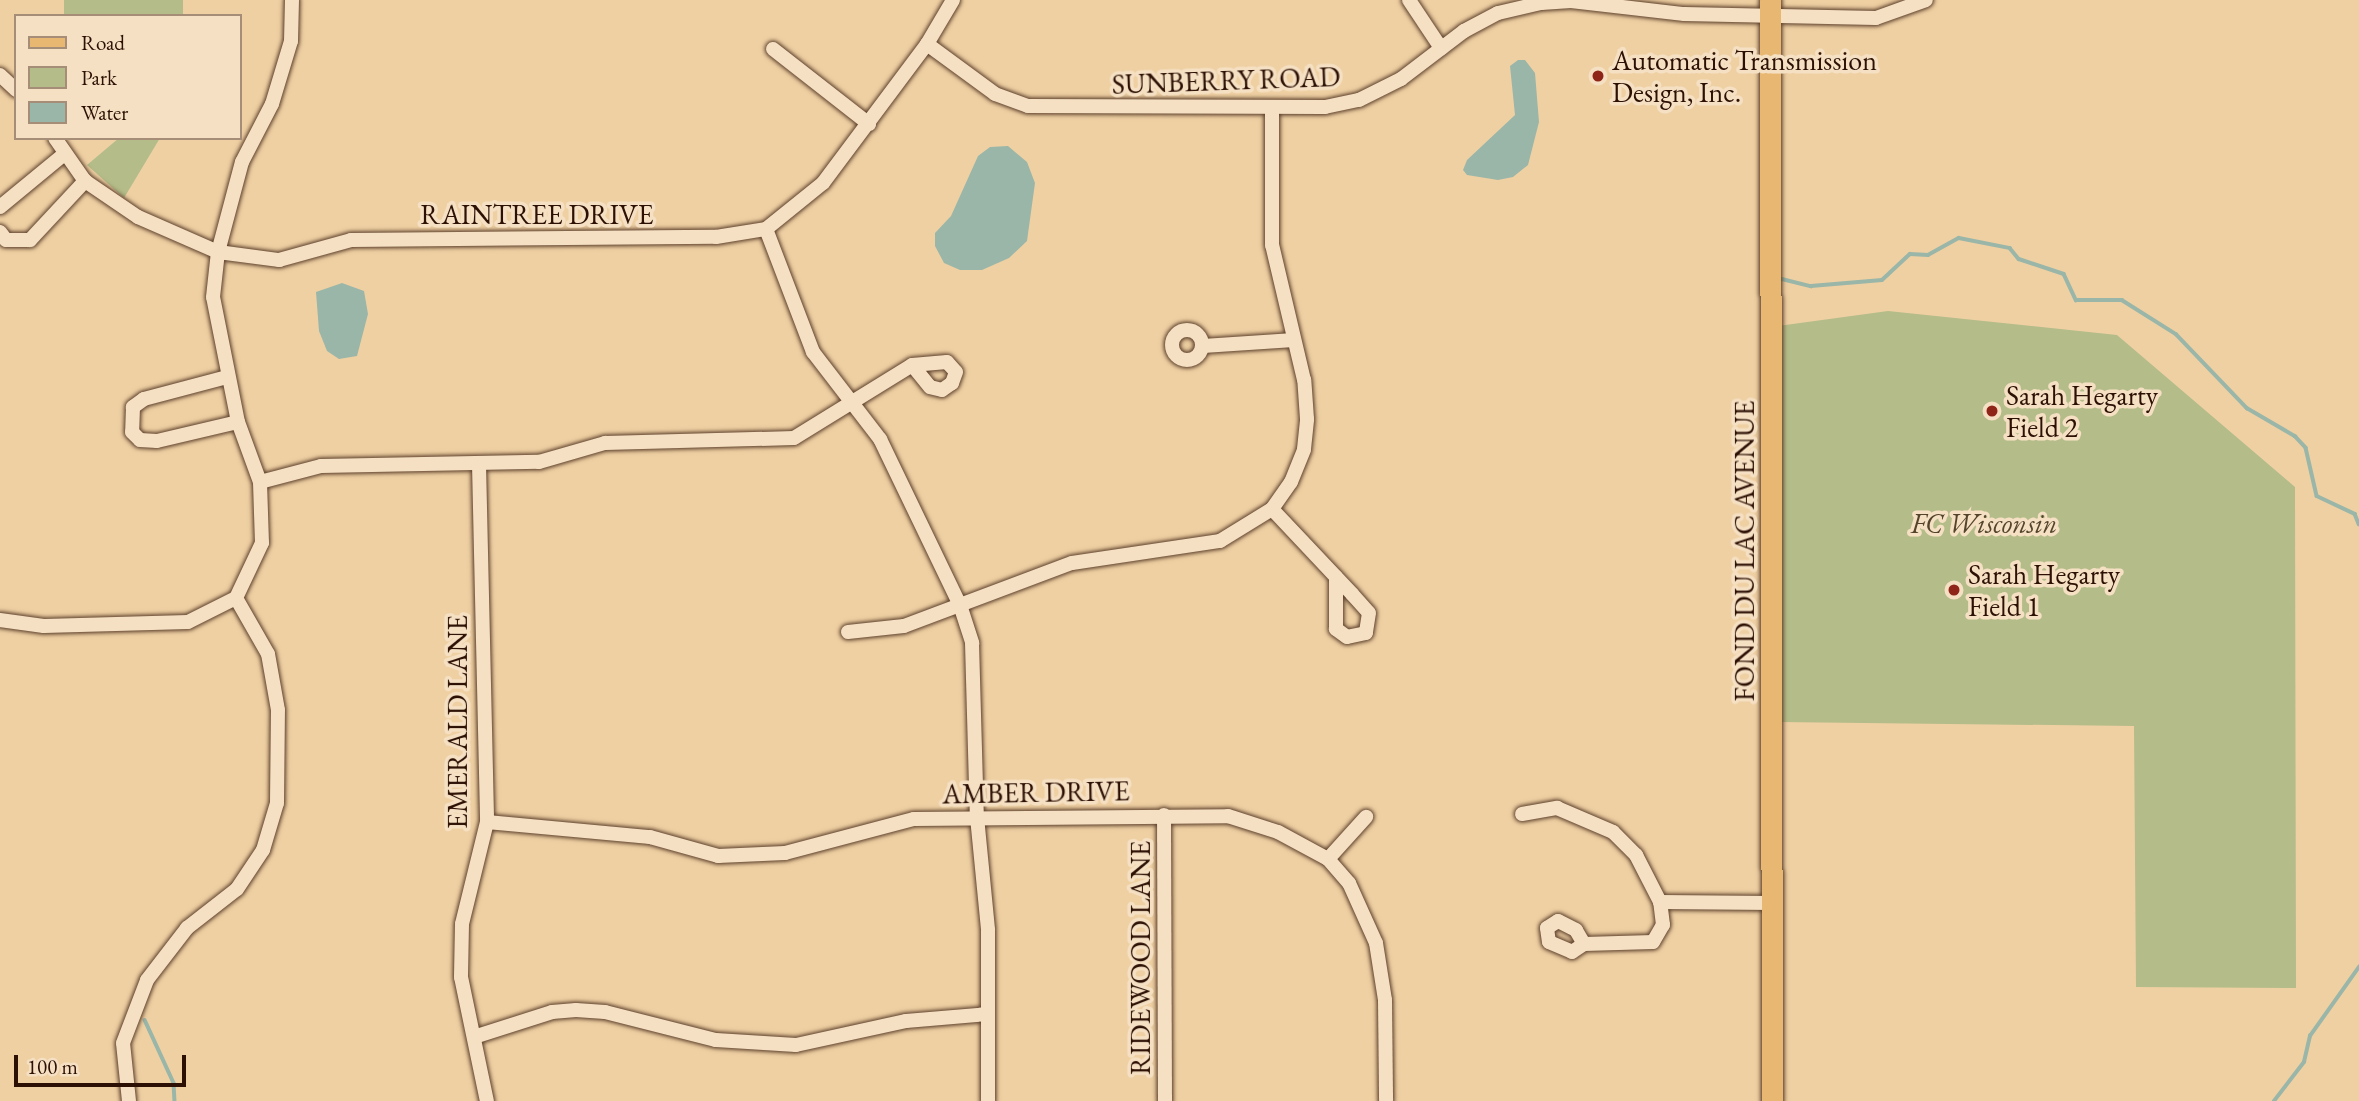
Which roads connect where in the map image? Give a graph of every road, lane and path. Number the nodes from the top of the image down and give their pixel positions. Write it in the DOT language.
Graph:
graph roads {
  1 [pos="292,0"];
  2 [pos="953,0"];
  3 [pos="1409,0"];
  4 [pos="1926,0"];
  5 [pos="1770,9"];
  6 [pos="927,44"];
  7 [pos="1441,48"];
  8 [pos="774,49"];
  9 [pos="0,75"];
  10 [pos="14,88"];
  11 [pos="1272,108"];
  12 [pos="869,124"];
  13 [pos="56,140"];
  14 [pos="63,155"];
  15 [pos="85,181"];
  16 [pos="0,207"];
  17 [pos="766,229"];
  18 [pos="0,232"];
  19 [pos="218,252"];
  20 [pos="1294,340"];
  21 [pos="1203,346"];
  22 [pos="912,365"];
  23 [pos="228,377"];
  24 [pos="851,402"];
  25 [pos="238,422"];
  26 [pos="479,464"];
  27 [pos="260,482"];
  28 [pos="1272,509"];
  29 [pos="1336,577"];
  30 [pos="236,598"];
  31 [pos="960,605"];
  32 [pos="0,620"];
  33 [pos="848,632"];
  34 [pos="1522,814"];
  35 [pos="1164,815"];
  36 [pos="977,817"];
  37 [pos="1366,817"];
  38 [pos="487,822"];
  39 [pos="1328,859"];
  40 [pos="1660,902"];
  41 [pos="1772,903"];
  42 [pos="1584,944"];
  43 [pos="988,1014"];
  44 [pos="477,1036"];
  45 [pos="129,1101"];
  46 [pos="487,1101"];
  47 [pos="988,1101"];
  48 [pos="1165,1101"];
  49 [pos="1386,1101"];
  50 [pos="1772,1101"];
  1 -- 19 [label="street"];
  2 -- 6 [label="street"];
  3 -- 7 [label="street"];
  4 -- 5 [label="street, SUNBERRY ROAD"];
  5 -- 7 [label="street, SUNBERRY ROAD"];
  5 -- 41 [label="main road, FOND DU LAC AVENUE"];
  6 -- 11 [label="street, SUNBERRY ROAD"];
  6 -- 12 [label="street"];
  7 -- 11 [label="street, SUNBERRY ROAD"];
  8 -- 12 [label="street"];
  9 -- 10 [label="street"];
  11 -- 20 [label="street"];
  12 -- 17 [label="street"];
  13 -- 14 [label="street, RAINTREE DRIVE"];
  14 -- 15 [label="street, RAINTREE DRIVE"];
  14 -- 16 [label="street"];
  15 -- 18 [label="street"];
  15 -- 19 [label="street, RAINTREE DRIVE"];
  17 -- 19 [label="street, RAINTREE DRIVE"];
  17 -- 24 [label="street"];
  19 -- 23 [label="street"];
  20 -- 21 [label="street"];
  20 -- 28 [label="street"];
  22 -- 24 [label="street"];
  23 -- 25 [label="street"];
  23 -- 25 [label="street"];
  24 -- 26 [label="street"];
  24 -- 31 [label="street"];
  25 -- 27 [label="street"];
  26 -- 27 [label="street"];
  26 -- 38 [label="street, EMERALD LANE"];
  27 -- 30 [label="street"];
  28 -- 29 [label="street"];
  28 -- 31 [label="street"];
  30 -- 32 [label="street"];
  30 -- 45 [label="street"];
  31 -- 33 [label="street"];
  31 -- 36 [label="street"];
  34 -- 40 [label="street"];
  35 -- 36 [label="street, AMBER DRIVE"];
  35 -- 39 [label="street, AMBER DRIVE"];
  35 -- 48 [label="street, RIDEWOOD LANE"];
  36 -- 38 [label="street, AMBER DRIVE"];
  36 -- 43 [label="street"];
  37 -- 39 [label="street"];
  38 -- 44 [label="street, EMERALD LANE"];
  39 -- 49 [label="street, AMBER DRIVE"];
  40 -- 41 [label="street"];
  40 -- 42 [label="street"];
  41 -- 50 [label="main road, FOND DU LAC AVENUE"];
  43 -- 44 [label="street"];
  43 -- 47 [label="street"];
  44 -- 46 [label="street, EMERALD LANE"];
}
